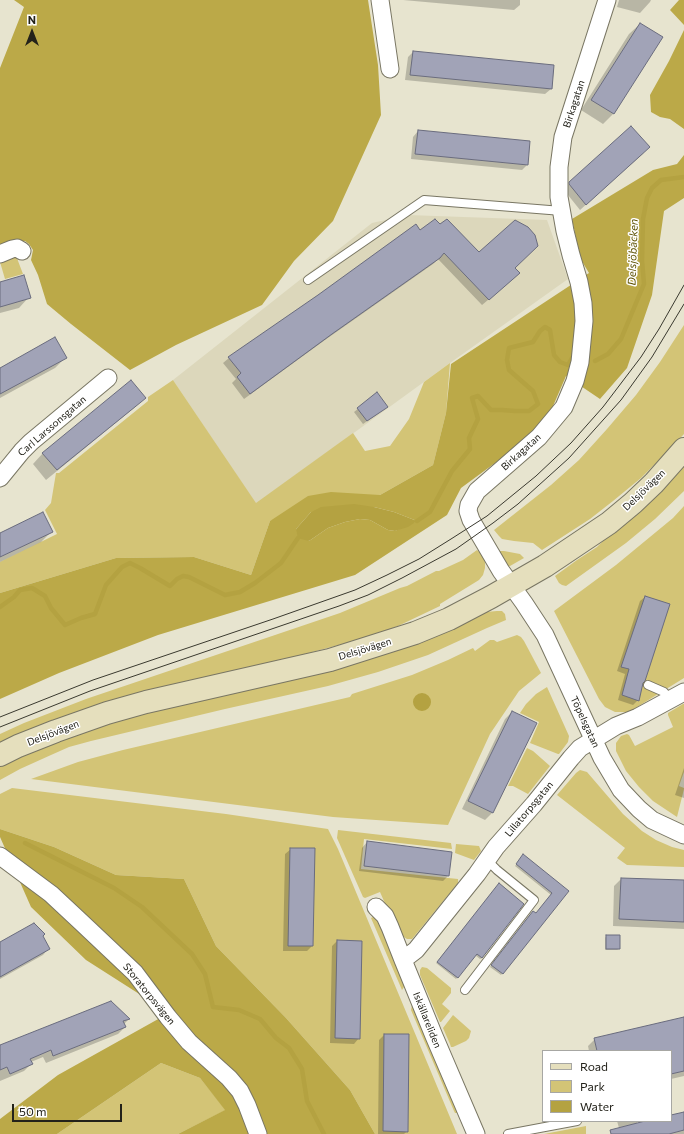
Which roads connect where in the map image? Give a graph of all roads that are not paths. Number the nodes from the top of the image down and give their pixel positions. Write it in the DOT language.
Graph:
graph roads {
  1 [pos="380,0"];
  2 [pos="607,0"];
  3 [pos="390,69"];
  4 [pos="562,211"];
  5 [pos="22,251"];
  6 [pos="0,254"];
  7 [pos="308,280"];
  8 [pos="108,378"];
  9 [pos="684,449"];
  10 [pos="0,478"];
  11 [pos="512,585"];
  12 [pos="648,685"];
  13 [pos="677,696"];
  14 [pos="594,739"];
  15 [pos="0,755"];
  16 [pos="684,835"];
  17 [pos="0,856"];
  18 [pos="486,860"];
  19 [pos="376,907"];
  20 [pos="403,960"];
  21 [pos="465,990"];
  22 [pos="571,1122"];
  23 [pos="258,1134"];
  24 [pos="476,1134"];
  25 [pos="508,1134"];
  1 -- 3 [label="street"];
  2 -- 4 [label="street, Birkagatan"];
  4 -- 7 [label="lane"];
  4 -- 11 [label="street, Birkagatan"];
  5 -- 6 [label="street"];
  8 -- 10 [label="street, Carl Larssonsgatan"];
  9 -- 11 [label="street, Delsjövägen"];
  11 -- 14 [label="street, Töpelsgatan"];
  11 -- 15 [label="street, Delsjövägen"];
  12 -- 13 [label="lane"];
  13 -- 14 [label="street, Lillatorpsgatan"];
  14 -- 16 [label="street, Töpelsgatan"];
  14 -- 18 [label="street, Lillatorpsgatan"];
  17 -- 23 [label="street, Storatorpsvägen"];
  18 -- 20 [label="street, Lillatorpsgatan"];
  18 -- 21 [label="lane"];
  19 -- 20 [label="street, Iskällareliden"];
  20 -- 24 [label="street, Iskällareliden"];
  22 -- 25 [label="lane"];
}
